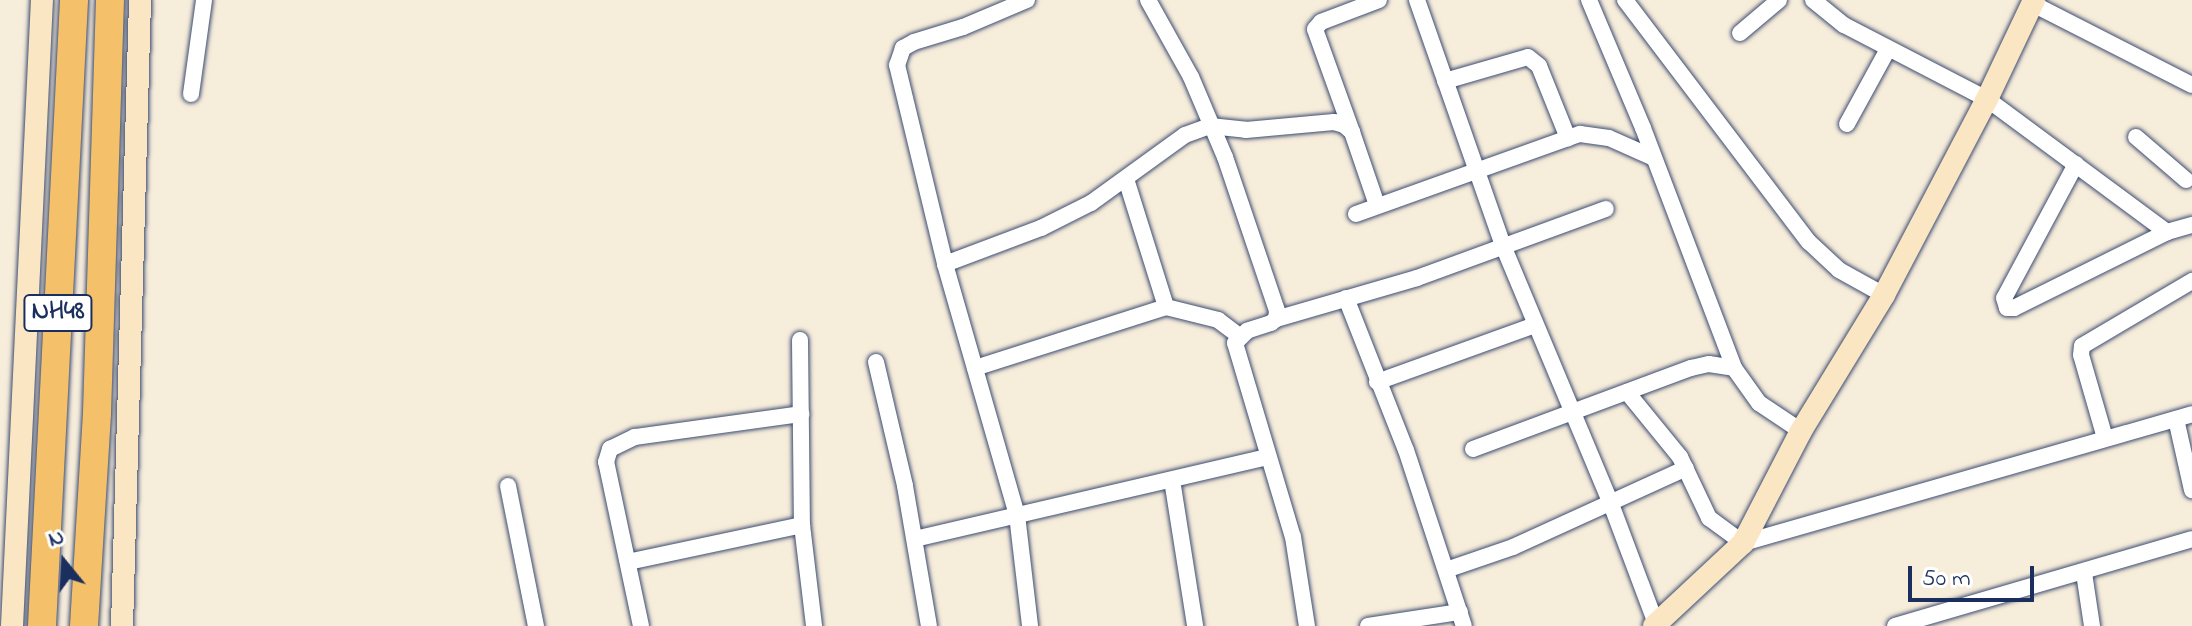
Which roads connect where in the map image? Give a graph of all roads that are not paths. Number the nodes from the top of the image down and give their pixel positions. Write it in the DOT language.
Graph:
graph roads {
  1 [pos="42,0"];
  2 [pos="110,0"];
  3 [pos="140,0"];
  4 [pos="204,0"];
  5 [pos="1027,0"];
  6 [pos="1148,0"];
  7 [pos="1379,0"];
  8 [pos="1417,0"];
  9 [pos="1589,0"];
  10 [pos="1625,0"];
  11 [pos="1779,0"];
  12 [pos="1813,0"];
  13 [pos="2034,2"];
  14 [pos="69,7"];
  15 [pos="1740,33"];
  16 [pos="1888,49"];
  17 [pos="1445,81"];
  18 [pos="2192,85"];
  19 [pos="191,94"];
  20 [pos="1987,99"];
  21 [pos="1847,124"];
  22 [pos="1210,126"];
  23 [pos="1352,132"];
  24 [pos="2136,137"];
  25 [pos="1568,138"];
  26 [pos="1654,158"];
  27 [pos="2076,164"];
  28 [pos="1478,172"];
  29 [pos="1126,179"];
  30 [pos="2190,181"];
  31 [pos="1377,205"];
  32 [pos="1606,209"];
  33 [pos="1356,214"];
  34 [pos="2192,225"];
  35 [pos="2167,232"];
  36 [pos="1504,248"];
  37 [pos="945,264"];
  38 [pos="2192,281"];
  39 [pos="1884,295"];
  40 [pos="1346,298"];
  41 [pos="1166,307"];
  42 [pos="1276,319"];
  43 [pos="1535,325"];
  44 [pos="1239,336"];
  45 [pos="800,340"];
  46 [pos="876,362"];
  47 [pos="975,368"];
  48 [pos="1734,368"];
  49 [pos="1377,382"];
  50 [pos="1627,392"];
  51 [pos="801,414"];
  52 [pos="1573,414"];
  53 [pos="2184,416"];
  54 [pos="1801,431"];
  55 [pos="2105,438"];
  56 [pos="1473,449"];
  57 [pos="1268,457"];
  58 [pos="1686,468"];
  59 [pos="1172,480"];
  60 [pos="508,486"];
  61 [pos="2192,490"];
  62 [pos="1611,504"];
  63 [pos="1017,515"];
  64 [pos="802,525"];
  65 [pos="915,539"];
  66 [pos="2192,539"];
  67 [pos="1743,543"];
  68 [pos="628,562"];
  69 [pos="1446,570"];
  70 [pos="2084,573"];
  71 [pos="1462,619"];
  72 [pos="1655,625"];
  73 [pos="12,626"];
  74 [pos="42,626"];
  75 [pos="84,626"];
  76 [pos="122,626"];
  77 [pos="536,626"];
  78 [pos="641,626"];
  79 [pos="814,626"];
  80 [pos="929,626"];
  81 [pos="1030,626"];
  82 [pos="1195,626"];
  83 [pos="1307,626"];
  84 [pos="1368,626"];
  85 [pos="1895,626"];
  86 [pos="2092,626"];
  1 -- 73 [label="street"];
  2 -- 75 [label="highway, NH48"];
  3 -- 76 [label="street"];
  4 -- 19 [label="street"];
  5 -- 37 [label="street"];
  6 -- 22 [label="street"];
  7 -- 23 [label="street"];
  8 -- 17 [label="street"];
  9 -- 26 [label="street"];
  10 -- 39 [label="street"];
  11 -- 15 [label="street"];
  12 -- 16 [label="street"];
  13 -- 18 [label="street"];
  13 -- 20 [label="street"];
  14 -- 74 [label="highway, NH48"];
  16 -- 20 [label="street"];
  16 -- 21 [label="street"];
  17 -- 25 [label="street"];
  17 -- 28 [label="street"];
  20 -- 27 [label="street"];
  20 -- 39 [label="street"];
  22 -- 23 [label="street"];
  22 -- 29 [label="street"];
  22 -- 42 [label="street"];
  23 -- 31 [label="street"];
  24 -- 30 [label="street"];
  25 -- 26 [label="street"];
  25 -- 28 [label="street"];
  26 -- 48 [label="street"];
  27 -- 35 [label="street"];
  27 -- 35 [label="street"];
  28 -- 31 [label="street"];
  28 -- 36 [label="street"];
  29 -- 37 [label="street"];
  29 -- 41 [label="street"];
  31 -- 33 [label="street"];
  32 -- 36 [label="street"];
  34 -- 35 [label="street"];
  36 -- 40 [label="street"];
  36 -- 43 [label="street"];
  37 -- 47 [label="street"];
  38 -- 55 [label="street"];
  39 -- 54 [label="street"];
  40 -- 42 [label="street"];
  40 -- 49 [label="street"];
  41 -- 44 [label="street"];
  41 -- 47 [label="street"];
  42 -- 44 [label="street"];
  43 -- 49 [label="street"];
  43 -- 52 [label="street"];
  44 -- 57 [label="street"];
  45 -- 51 [label="street"];
  46 -- 65 [label="street"];
  47 -- 63 [label="street"];
  48 -- 50 [label="street"];
  48 -- 54 [label="street"];
  49 -- 69 [label="street"];
  50 -- 52 [label="street"];
  50 -- 58 [label="street"];
  51 -- 64 [label="street"];
  51 -- 68 [label="street"];
  52 -- 56 [label="street"];
  52 -- 62 [label="street"];
  53 -- 55 [label="street"];
  53 -- 61 [label="street"];
  54 -- 67 [label="street"];
  55 -- 67 [label="street"];
  57 -- 59 [label="street"];
  57 -- 83 [label="street"];
  58 -- 62 [label="street"];
  58 -- 67 [label="street"];
  59 -- 63 [label="street"];
  59 -- 82 [label="street"];
  60 -- 77 [label="street"];
  62 -- 69 [label="street"];
  62 -- 72 [label="street"];
  63 -- 65 [label="street"];
  63 -- 81 [label="street"];
  64 -- 68 [label="street"];
  64 -- 79 [label="street"];
  65 -- 80 [label="street"];
  66 -- 70 [label="street"];
  67 -- 72 [label="street"];
  68 -- 78 [label="street"];
  69 -- 71 [label="street"];
  70 -- 85 [label="street"];
  70 -- 86 [label="street"];
  71 -- 84 [label="street"];
}
